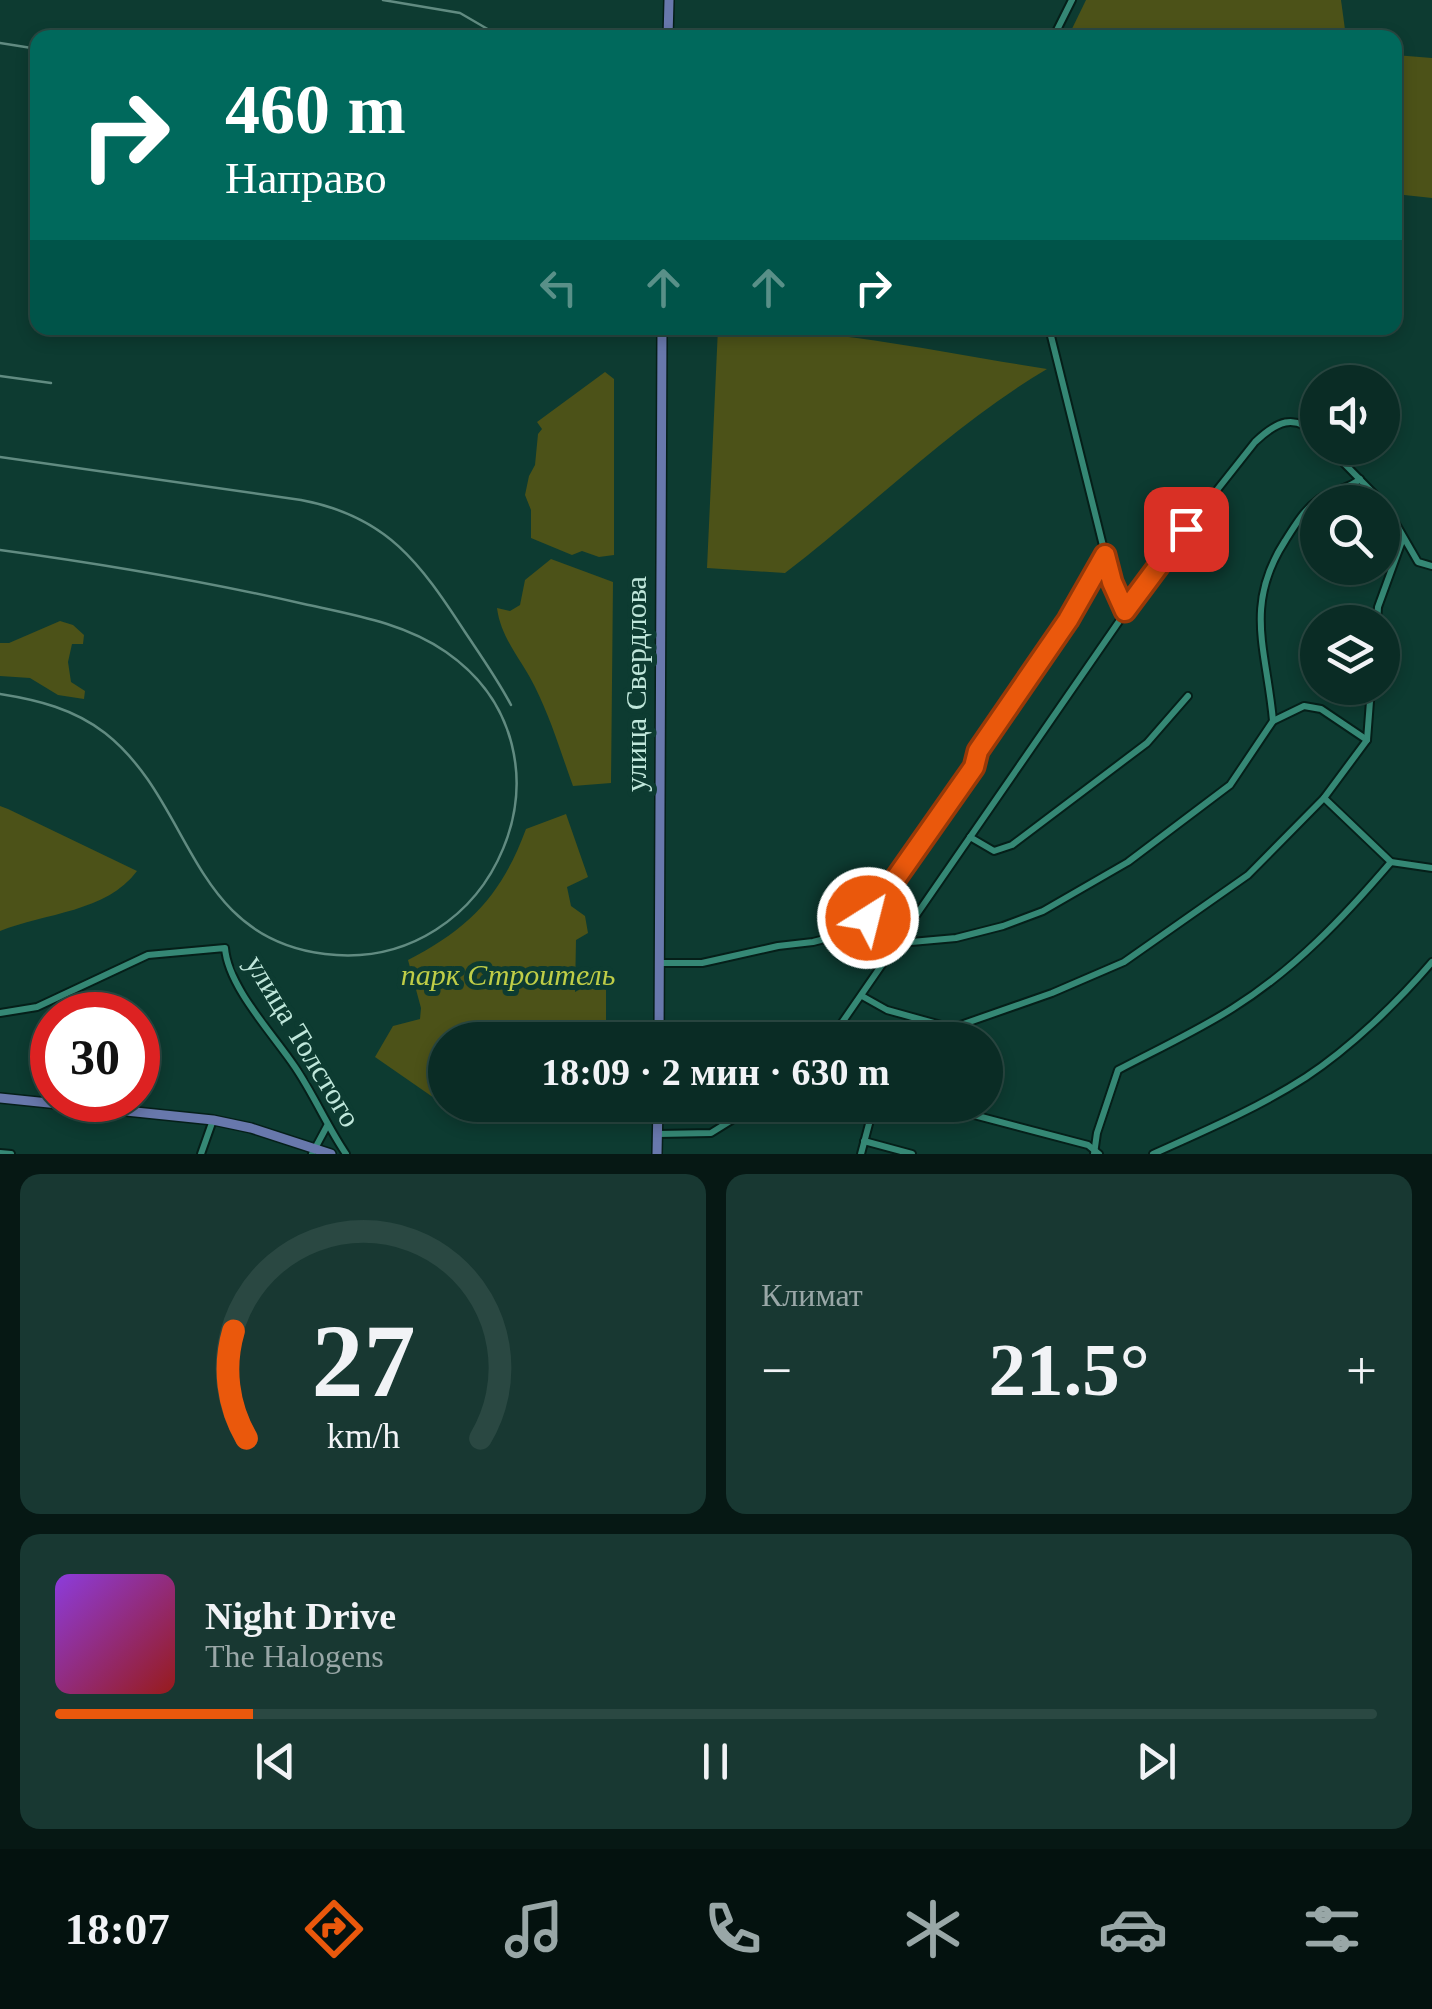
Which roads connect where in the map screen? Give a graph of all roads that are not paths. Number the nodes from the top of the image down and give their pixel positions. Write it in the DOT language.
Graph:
graph roads {
  1 [pos="669,0"];
  2 [pos="1072,0"];
  3 [pos="668,30"];
  4 [pos="1057,30"];
  5 [pos="662,335"];
  6 [pos="1051,335"];
  7 [pos="1300,423"];
  8 [pos="1346,465"];
  9 [pos="1360,479"];
  10 [pos="1403,540"];
  11 [pos="1105,555"];
  12 [pos="1432,566"];
  13 [pos="1380,605"];
  14 [pos="1125,611"];
  15 [pos="1188,696"];
  16 [pos="1370,705"];
  17 [pos="1273,721"];
  18 [pos="1367,740"];
  19 [pos="1324,798"];
  20 [pos="970,837"];
  21 [pos="1391,862"];
  22 [pos="1432,868"];
  23 [pos="898,943"];
  24 [pos="660,962"];
  25 [pos="1432,962"];
  26 [pos="862,996"];
  27 [pos="0,1013"];
  28 [pos="659,1022"];
  29 [pos="843,1022"];
  30 [pos="0,1098"];
  31 [pos="212,1120"];
  32 [pos="658,1122"];
  33 [pos="729,1122"];
  34 [pos="869,1122"];
  35 [pos="1001,1122"];
  36 [pos="327,1126"];
  37 [pos="658,1134"];
  38 [pos="864,1141"];
  39 [pos="313,1151"];
  40 [pos="0,1153"];
  41 [pos="1096,1153"];
  42 [pos="12,1154"];
  43 [pos="201,1154"];
  44 [pos="331,1154"];
  45 [pos="346,1154"];
  46 [pos="657,1154"];
  47 [pos="860,1154"];
  48 [pos="912,1154"];
  49 [pos="1153,1154"];
  1 -- 3 [label="main road"];
  2 -- 4 [label="street"];
  5 -- 24 [label="main road, улица Свердлова"];
  6 -- 11 [label="street"];
  7 -- 14 [label="street"];
  8 -- 9 [label="street"];
  9 -- 10 [label="street"];
  9 -- 17 [label="street"];
  10 -- 12 [label="street"];
  10 -- 13 [label="street"];
  11 -- 14 [label="street"];
  11 -- 24 [label="street"];
  14 -- 20 [label="street"];
  15 -- 20 [label="street"];
  16 -- 18 [label="street"];
  17 -- 18 [label="street"];
  17 -- 23 [label="street"];
  18 -- 19 [label="street"];
  19 -- 21 [label="street"];
  19 -- 26 [label="street"];
  20 -- 23 [label="street"];
  21 -- 22 [label="street"];
  21 -- 41 [label="street"];
  23 -- 26 [label="street"];
  24 -- 28 [label="main road, улица Свердлова"];
  25 -- 49 [label="street"];
  26 -- 29 [label="street"];
  27 -- 36 [label="street, улица Толстого"];
  30 -- 31 [label="main road"];
  31 -- 39 [label="main road"];
  31 -- 43 [label="street"];
  32 -- 37 [label="main road"];
  33 -- 37 [label="street"];
  34 -- 38 [label="street"];
  35 -- 41 [label="street"];
  36 -- 39 [label="street"];
  36 -- 45 [label="street, улица Толстого"];
  37 -- 46 [label="main road"];
  38 -- 47 [label="street"];
  38 -- 48 [label="street"];
  39 -- 44 [label="main road"];
  40 -- 42 [label="street"];
}
